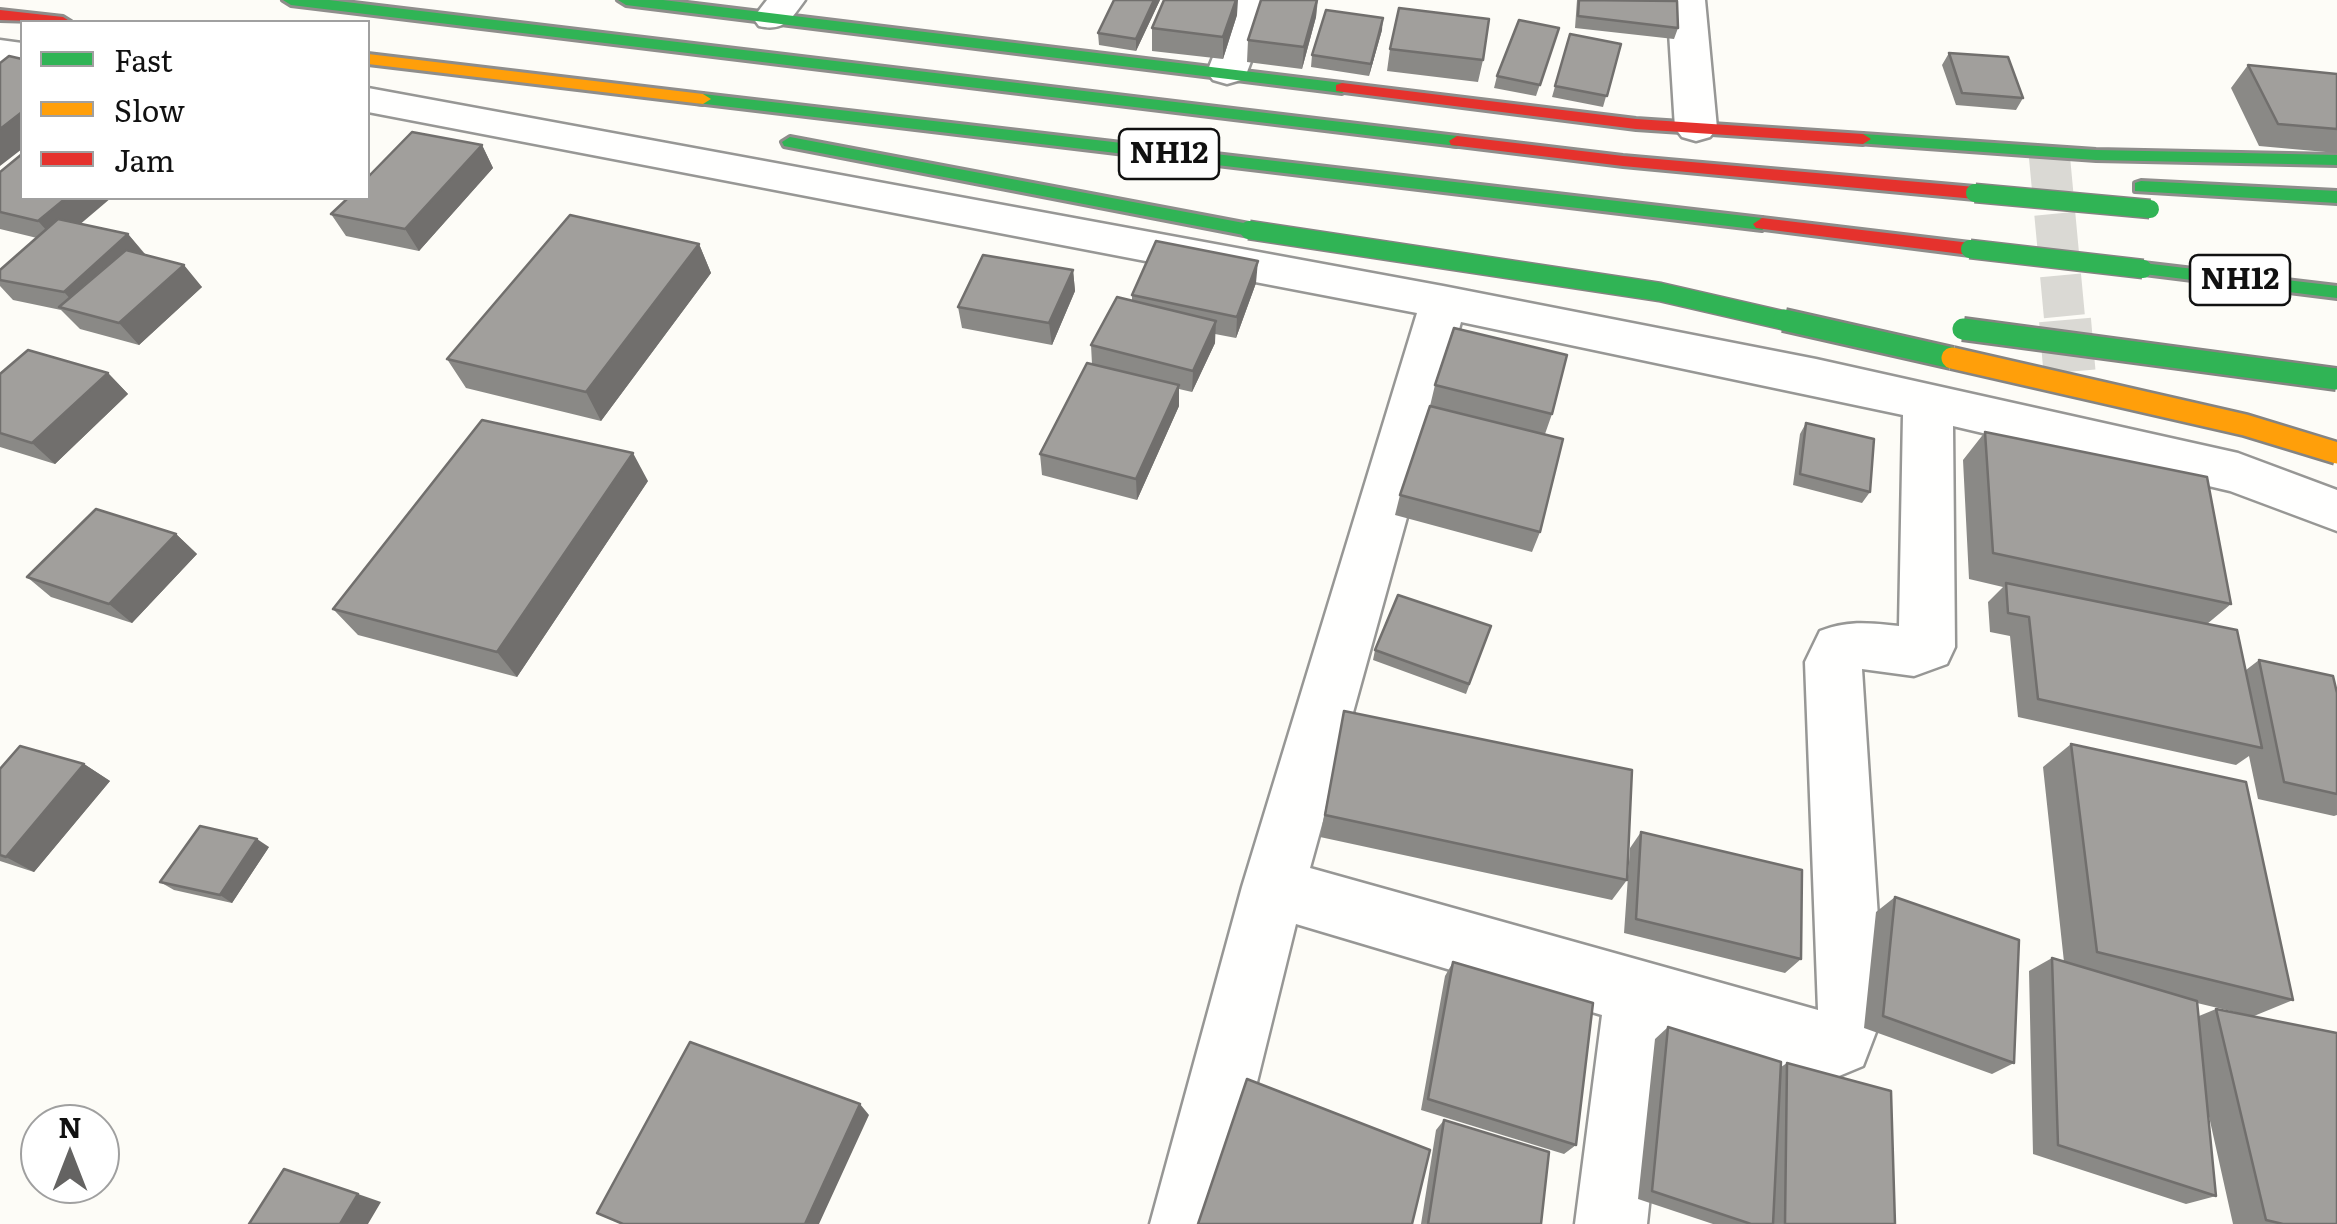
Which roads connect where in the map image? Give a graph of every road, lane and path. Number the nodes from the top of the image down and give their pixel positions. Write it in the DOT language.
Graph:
graph roads {
  1 [pos="291,0"];
  2 [pos="626,0"];
  3 [pos="1255,0"];
  4 [pos="1686,0"];
  5 [pos="779,9"];
  6 [pos="0,15"];
  7 [pos="45,20"];
  8 [pos="370,60"];
  9 [pos="370,60"];
  10 [pos="1227,72"];
  11 [pos="370,100"];
  12 [pos="661,117"];
  13 [pos="1696,128"];
  14 [pos="759,136"];
  15 [pos="2337,160"];
  16 [pos="2337,197"];
  17 [pos="2145,198"];
  18 [pos="2187,212"];
  19 [pos="1660,292"];
  20 [pos="2337,292"];
  21 [pos="1443,302"];
  22 [pos="1891,320"];
  23 [pos="1949,328"];
  24 [pos="2337,379"];
  25 [pos="1928,402"];
  26 [pos="2337,453"];
  27 [pos="2337,510"];
  28 [pos="1273,887"];
  29 [pos="1638,992"];
  30 [pos="1186,1224"];
  31 [pos="1611,1224"];
  1 -- 17 [label="main road, NH12"];
  2 -- 5 [label="main road"];
  3 -- 10 [label="street"];
  4 -- 13 [label="street"];
  5 -- 10 [label="main road"];
  6 -- 7 [label="main road"];
  8 -- 12 [label="main road"];
  9 -- 20 [label="main road, NH12, bridge"];
  10 -- 13 [label="main road"];
  11 -- 21 [label="street"];
  13 -- 15 [label="main road"];
  14 -- 19 [label="main road, bridge"];
  16 -- 17 [label="main road"];
  17 -- 18 [label="main road, NH12"];
  19 -- 22 [label="main road, bridge"];
  19 -- 26 [label="main road, bridge"];
  21 -- 25 [label="street"];
  21 -- 28 [label="street"];
  23 -- 24 [label="main road, bridge"];
  25 -- 27 [label="street"];
  25 -- 29 [label="street"];
  28 -- 29 [label="street"];
  28 -- 30 [label="street"];
  29 -- 31 [label="street"];
}
